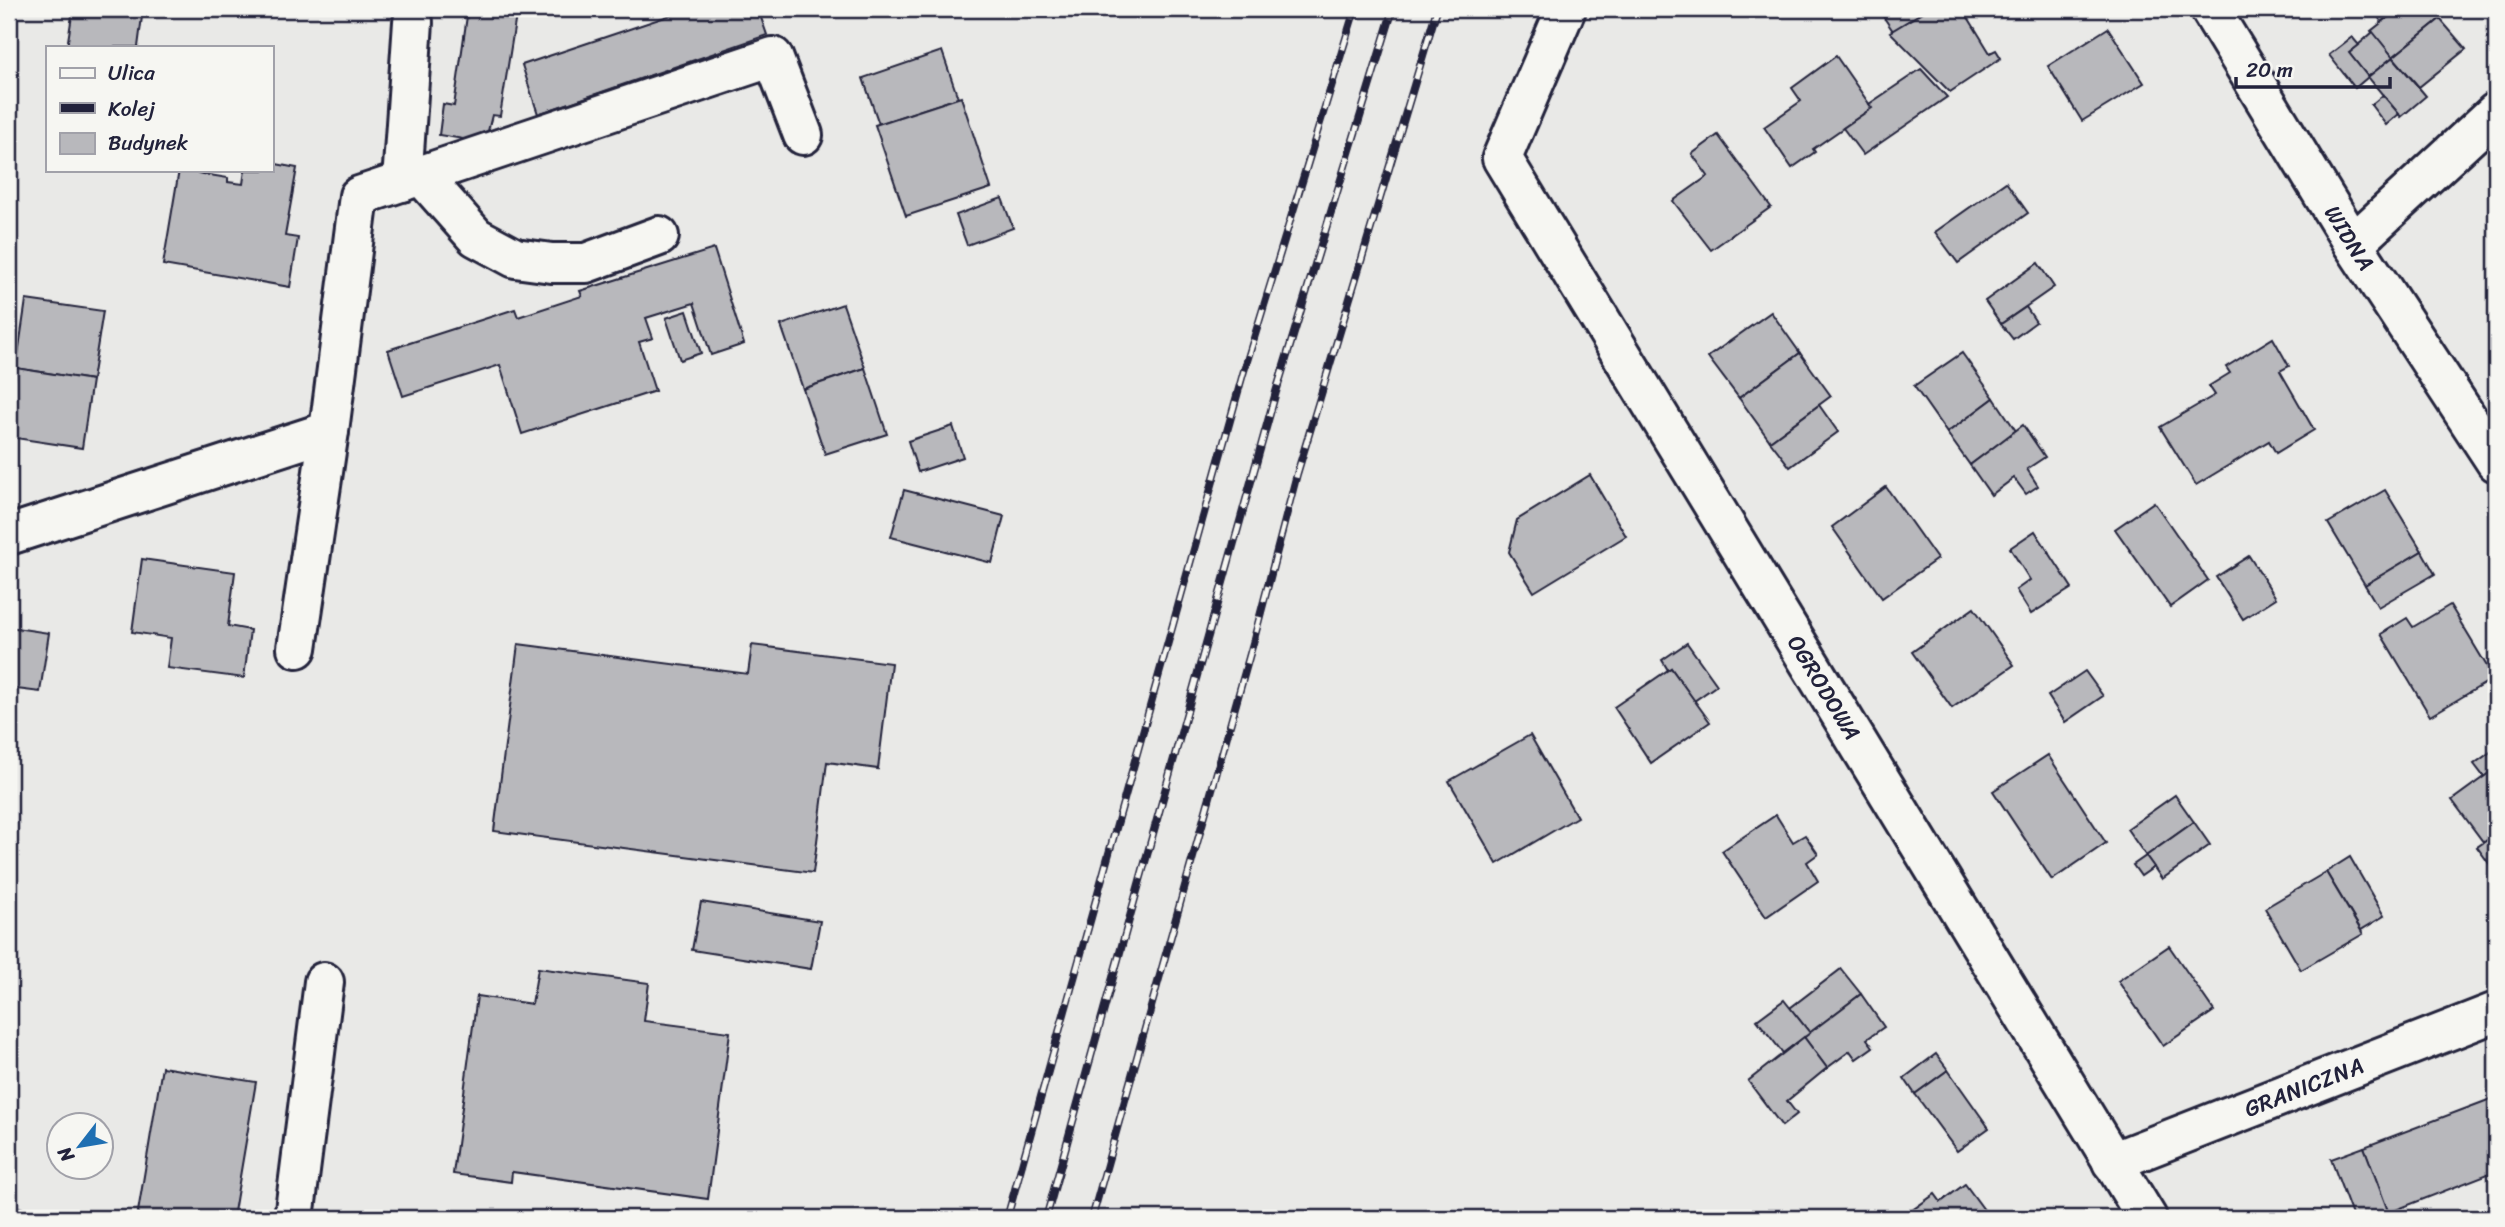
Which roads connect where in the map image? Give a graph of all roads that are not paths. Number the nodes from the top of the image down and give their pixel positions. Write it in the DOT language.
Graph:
graph roads {
  1 [pos="1566,9"];
  2 [pos="2210,9"];
  3 [pos="413,22"];
  4 [pos="2496,112"];
  5 [pos="803,135"];
  6 [pos="411,178"];
  7 [pos="659,236"];
  8 [pos="2353,244"];
  9 [pos="329,431"];
  10 [pos="2496,462"];
  11 [pos="9,536"];
  12 [pos="297,648"];
  13 [pos="324,982"];
  14 [pos="2496,1012"];
  15 [pos="2112,1162"];
  16 [pos="294,1218"];
  17 [pos="2147,1218"];
  1 -- 15 [label="street, OGRODOWA"];
  2 -- 8 [label="street, WIDNA"];
  3 -- 6 [label="street"];
  4 -- 8 [label="street"];
  5 -- 6 [label="street"];
  6 -- 7 [label="street"];
  6 -- 9 [label="street"];
  8 -- 10 [label="street, WIDNA"];
  9 -- 11 [label="street"];
  9 -- 12 [label="street"];
  13 -- 16 [label="street"];
  14 -- 15 [label="street, GRANICZNA"];
  15 -- 17 [label="street, OGRODOWA"];
}
